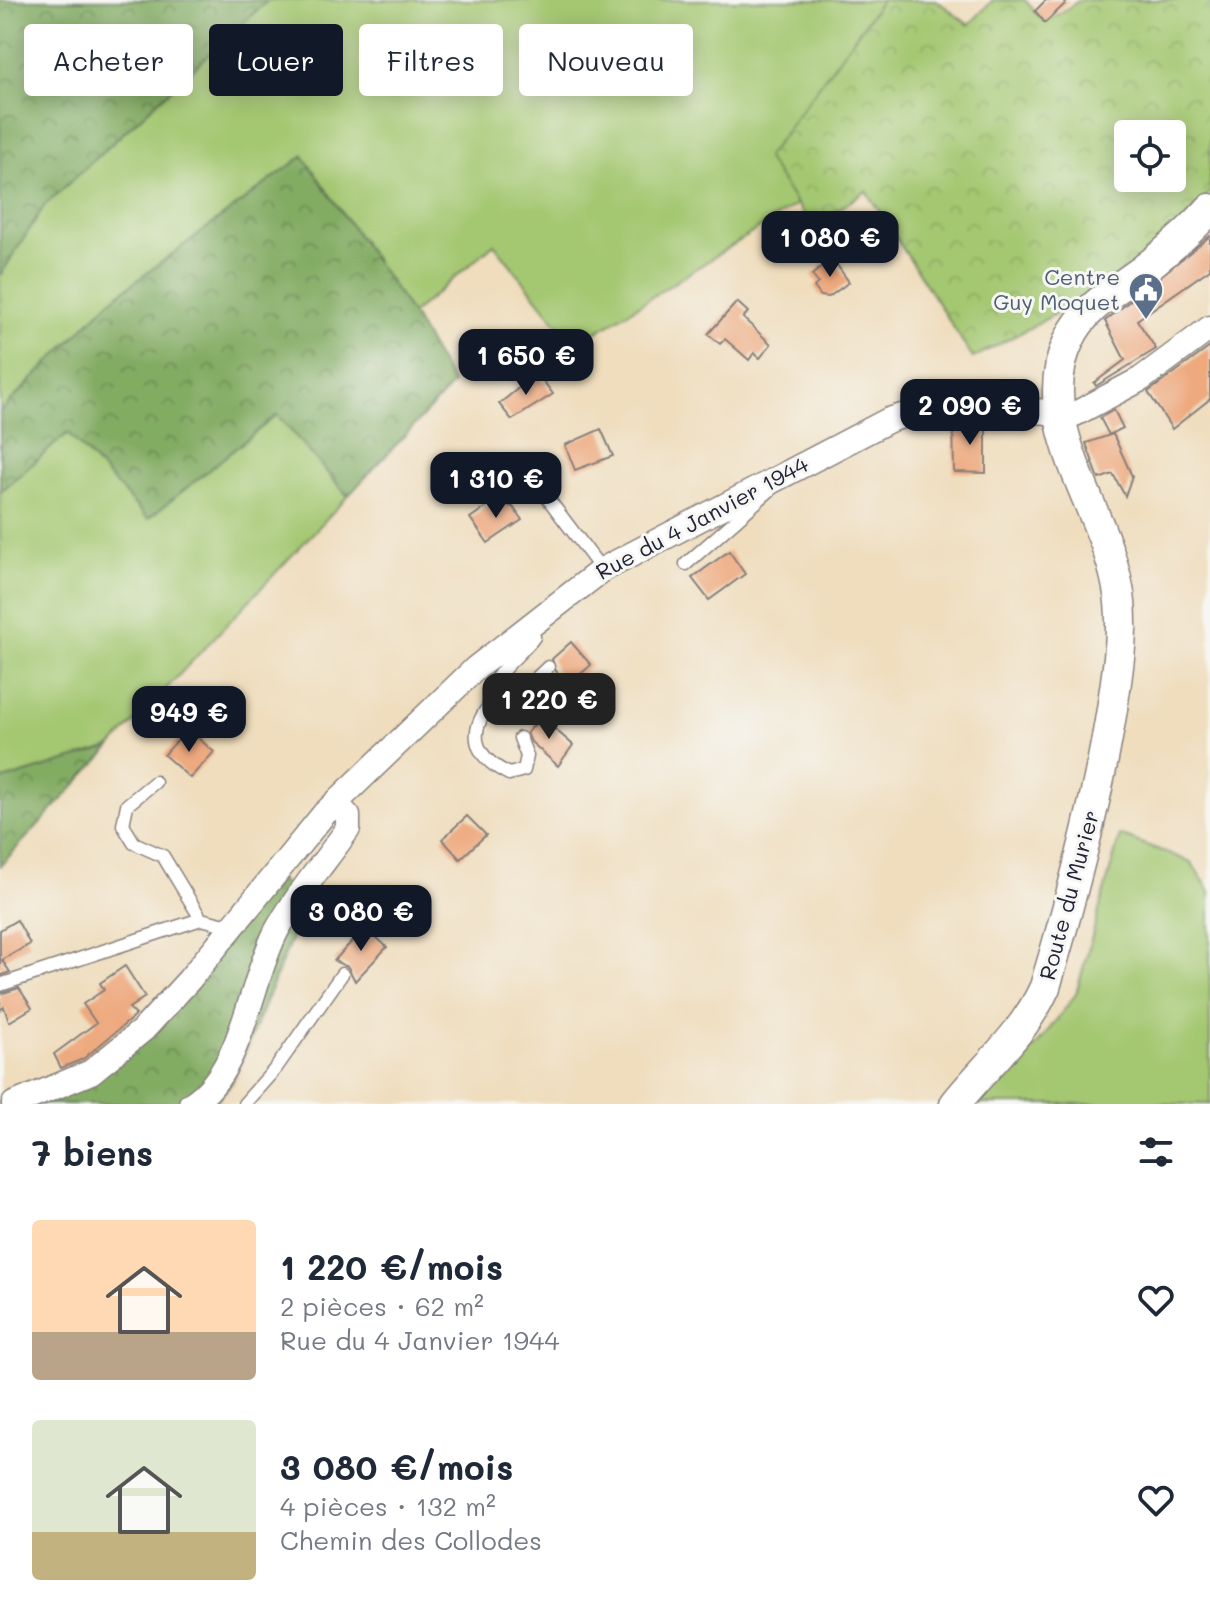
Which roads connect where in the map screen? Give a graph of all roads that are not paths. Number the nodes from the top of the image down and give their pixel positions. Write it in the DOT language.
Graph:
graph roads {
  1 [pos="1210,209"];
  2 [pos="1210,328"];
  3 [pos="1058,399"];
  4 [pos="778,477"];
  5 [pos="510,499"];
  6 [pos="686,564"];
  7 [pos="602,570"];
  8 [pos="527,626"];
  9 [pos="548,667"];
  10 [pos="492,702"];
  11 [pos="520,738"];
  12 [pos="155,782"];
  13 [pos="337,804"];
  14 [pos="201,919"];
  15 [pos="234,927"];
  16 [pos="342,974"];
  17 [pos="0,985"];
  18 [pos="14,1104"];
  19 [pos="191,1104"];
  20 [pos="244,1104"];
  21 [pos="955,1104"];
  1 -- 3 [label="street"];
  2 -- 3 [label="street, Rue du 4 Janvier 1944"];
  3 -- 4 [label="street, Rue du 4 Janvier 1944"];
  3 -- 21 [label="street, Route du Murier"];
  4 -- 6 [label="lane"];
  4 -- 7 [label="street, Rue du 4 Janvier 1944"];
  5 -- 7 [label="lane"];
  7 -- 8 [label="street, Rue du 4 Janvier 1944"];
  8 -- 10 [label="lane"];
  8 -- 13 [label="street, Rue du 4 Janvier 1944"];
  9 -- 10 [label="lane"];
  10 -- 11 [label="lane"];
  12 -- 14 [label="lane"];
  13 -- 15 [label="street, Rue du 4 Janvier 1944"];
  13 -- 19 [label="street"];
  14 -- 15 [label="lane"];
  14 -- 17 [label="lane"];
  15 -- 18 [label="street, Rue du 4 Janvier 1944"];
  16 -- 20 [label="lane"];
}
